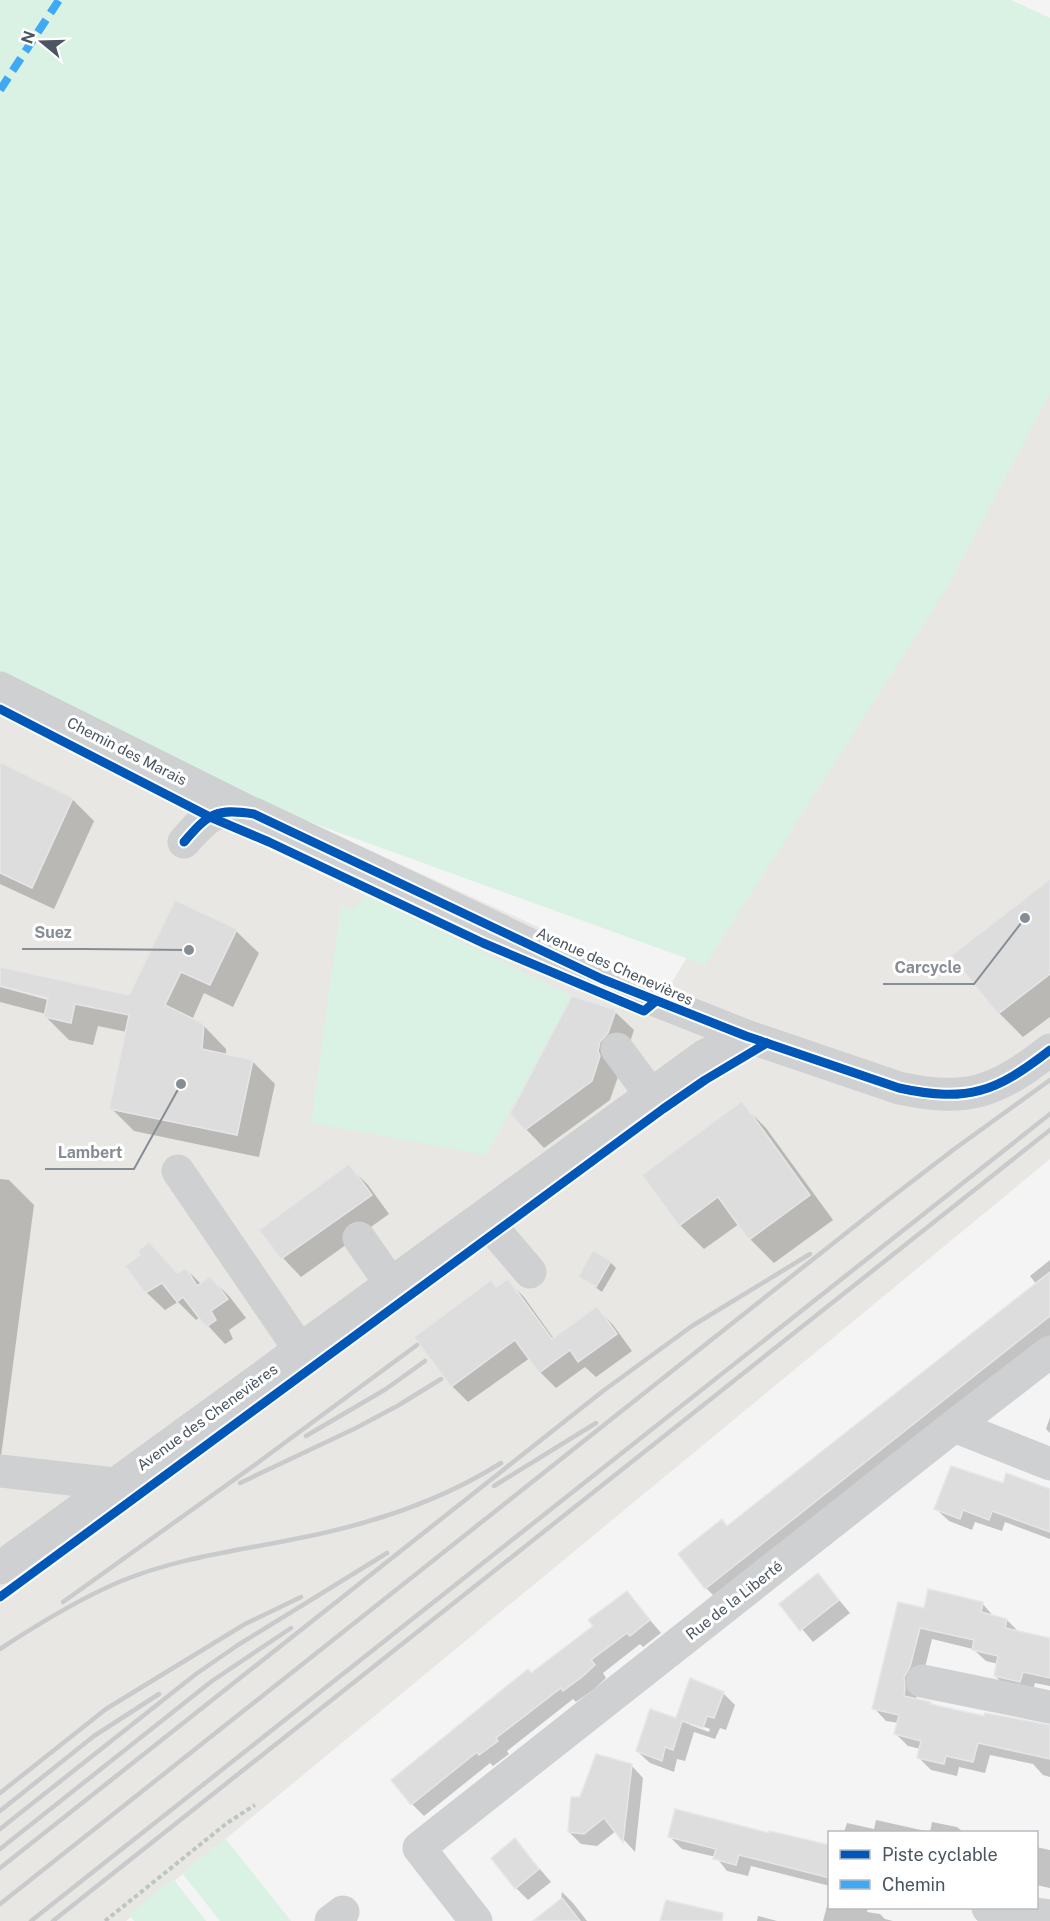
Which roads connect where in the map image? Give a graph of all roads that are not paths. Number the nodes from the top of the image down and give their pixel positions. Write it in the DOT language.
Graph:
graph roads {
  1 [pos="0,687"];
  2 [pos="254,814"];
  3 [pos="184,842"];
  4 [pos="746,1036"];
  5 [pos="618,1049"];
  6 [pos="1050,1050"];
  7 [pos="651,1095"];
  8 [pos="178,1171"];
  9 [pos="487,1214"];
  10 [pos="359,1238"];
  11 [pos="530,1272"];
  12 [pos="391,1284"];
  13 [pos="300,1350"];
  14 [pos="1050,1352"];
  15 [pos="954,1426"];
  16 [pos="1050,1464"];
  17 [pos="0,1471"];
  18 [pos="114,1484"];
  19 [pos="0,1568"];
  20 [pos="922,1681"];
  21 [pos="1050,1707"];
  22 [pos="996,1909"];
  23 [pos="1050,1916"];
  24 [pos="476,1921"];
  1 -- 2 [label="street, Chemin des Marais"];
  2 -- 3 [label="street, Avenue des Chenevières"];
  2 -- 4 [label="street, Avenue des Chenevières"];
  4 -- 6 [label="street, Avenue des Chenevières"];
  4 -- 7 [label="street, Avenue des Chenevières"];
  5 -- 7 [label="street"];
  7 -- 9 [label="street, Avenue des Chenevières"];
  8 -- 13 [label="street"];
  9 -- 11 [label="street"];
  9 -- 12 [label="street, Avenue des Chenevières"];
  10 -- 12 [label="street"];
  12 -- 13 [label="street, Avenue des Chenevières"];
  13 -- 18 [label="street, Avenue des Chenevières"];
  14 -- 15 [label="street, Rue de la Liberté"];
  15 -- 16 [label="street"];
  15 -- 24 [label="street, Rue de la Liberté"];
  17 -- 18 [label="street"];
  18 -- 19 [label="street, Avenue des Chenevières"];
  20 -- 21 [label="street"];
  22 -- 23 [label="street"];
}
